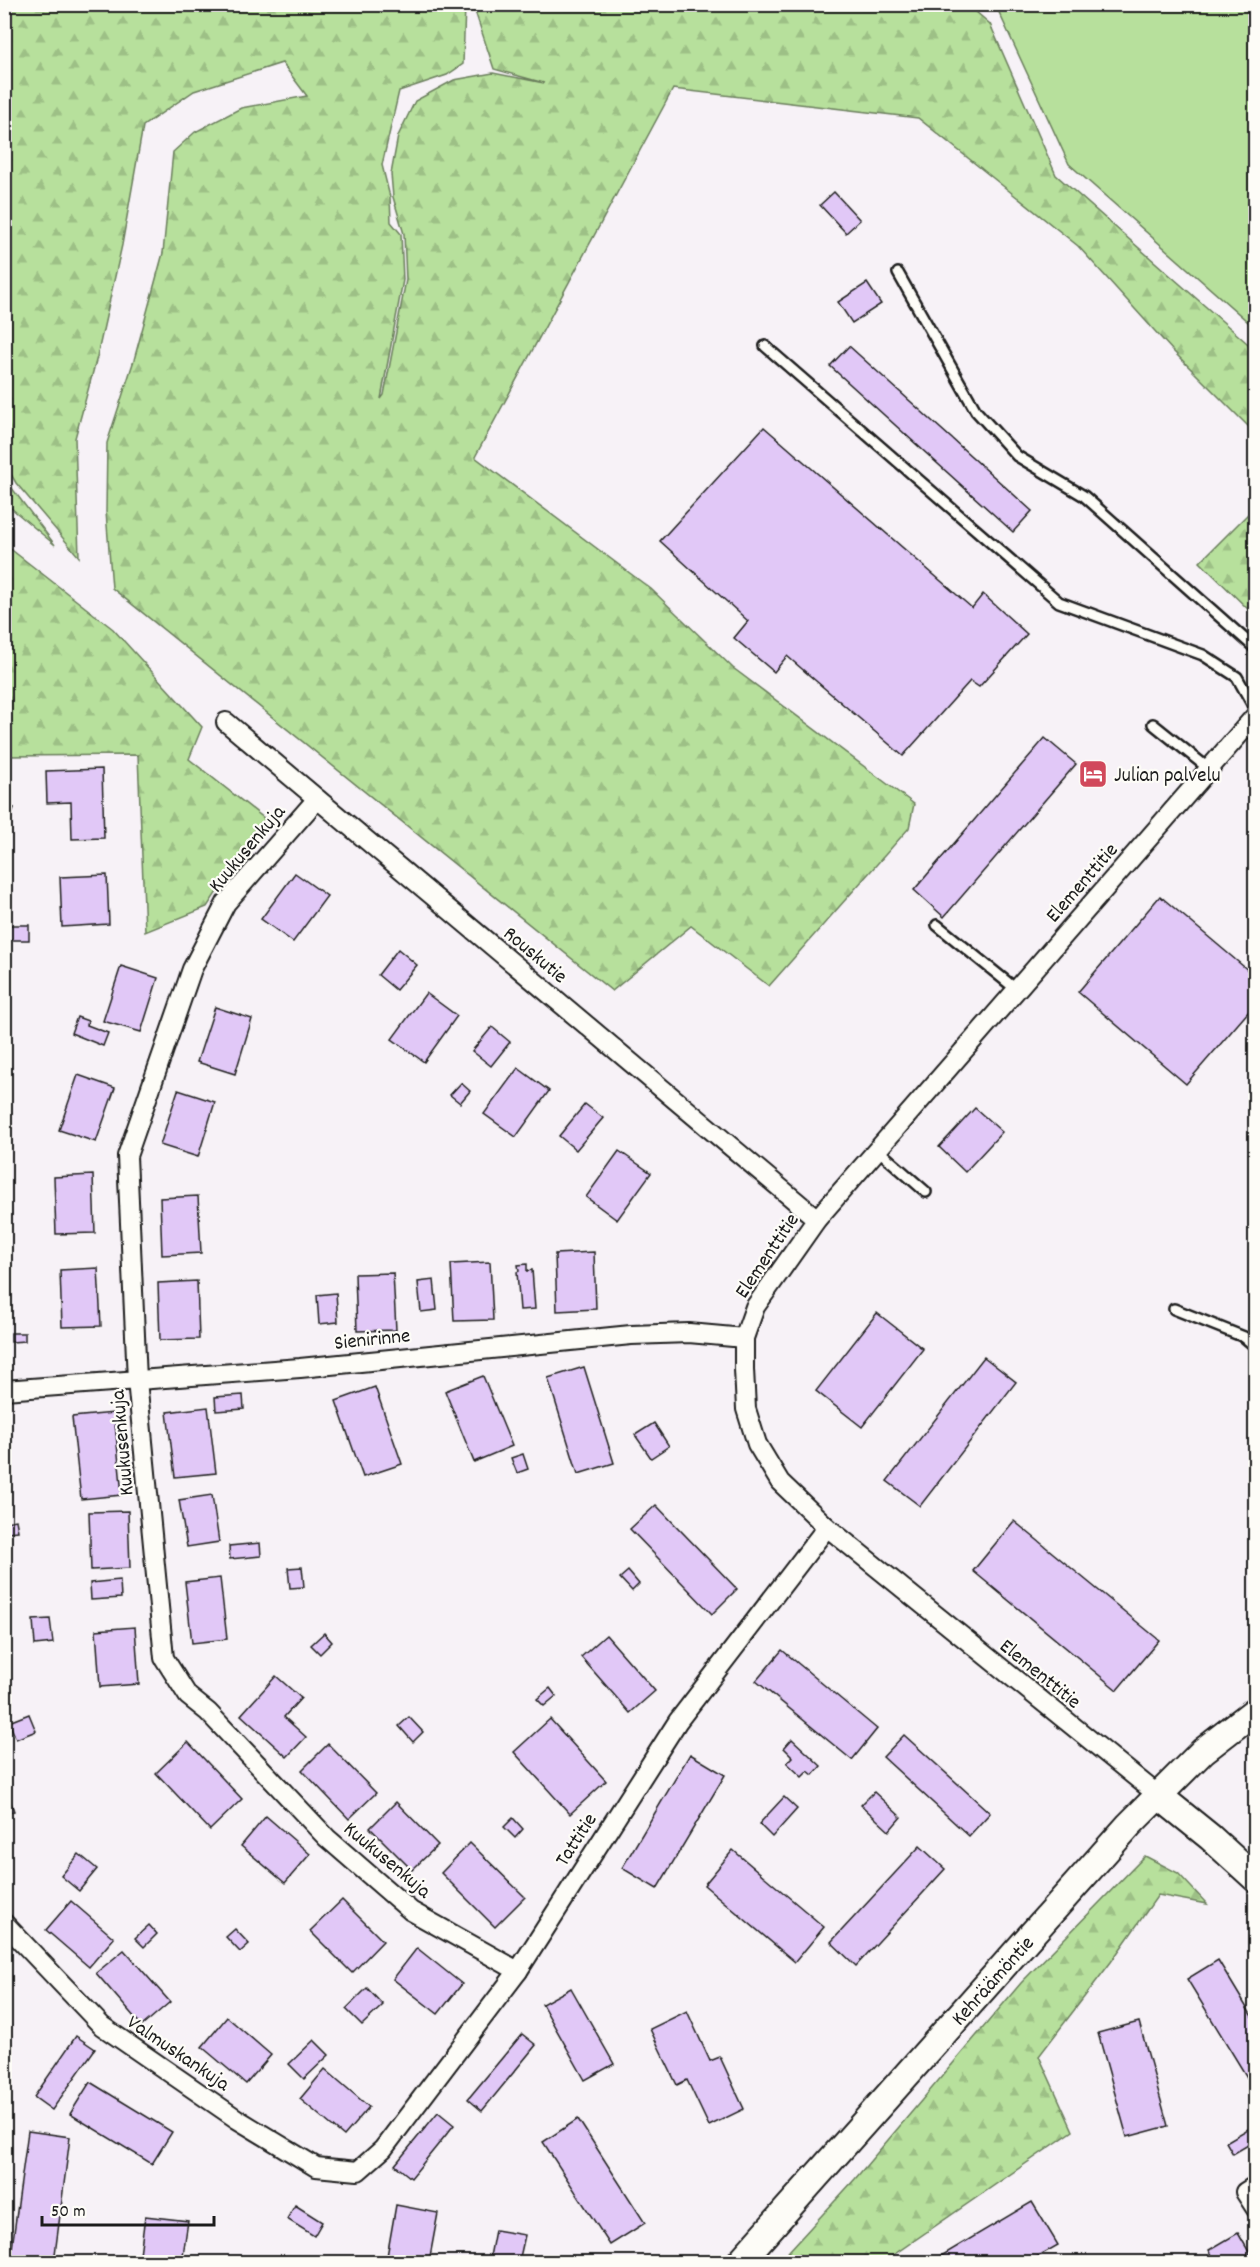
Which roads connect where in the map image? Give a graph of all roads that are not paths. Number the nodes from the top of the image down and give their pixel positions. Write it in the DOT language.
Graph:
graph roads {
  1 [pos="898,273"];
  2 [pos="765,346"];
  3 [pos="1256,649"];
  4 [pos="1256,711"];
  5 [pos="1256,716"];
  6 [pos="225,722"];
  7 [pos="1153,724"];
  8 [pos="1209,769"];
  9 [pos="317,800"];
  10 [pos="938,925"];
  11 [pos="1017,990"];
  12 [pos="878,1150"];
  13 [pos="926,1192"];
  14 [pos="817,1219"];
  15 [pos="1174,1309"];
  16 [pos="744,1338"];
  17 [pos="1256,1347"];
  18 [pos="137,1380"];
  19 [pos="4,1390"];
  20 [pos="827,1527"];
  21 [pos="1256,1710"];
  22 [pos="1158,1795"];
  23 [pos="1256,1879"];
  24 [pos="4,1923"];
  25 [pos="518,1971"];
  26 [pos="358,2171"];
  27 [pos="1256,2185"];
  28 [pos="1256,2209"];
  29 [pos="740,2262"];
  1 -- 3 [label="lane"];
  2 -- 4 [label="lane"];
  5 -- 8 [label="street, Elementtitie"];
  6 -- 9 [label="street, Rouskutie"];
  7 -- 8 [label="lane"];
  8 -- 11 [label="street, Elementtitie"];
  9 -- 14 [label="street, Rouskutie"];
  9 -- 18 [label="street, Kuukusenkuja"];
  10 -- 11 [label="lane"];
  11 -- 12 [label="street, Elementtitie"];
  12 -- 13 [label="lane"];
  12 -- 14 [label="street, Elementtitie"];
  14 -- 16 [label="street, Elementtitie"];
  15 -- 17 [label="lane"];
  16 -- 18 [label="street, Sienirinne"];
  16 -- 20 [label="street, Elementtitie"];
  18 -- 19 [label="street, Sienirinne"];
  18 -- 25 [label="street, Kuukusenkuja"];
  20 -- 22 [label="street, Elementtitie"];
  20 -- 25 [label="street, Tattitie"];
  21 -- 22 [label="street, Kehräämöntie"];
  22 -- 23 [label="street"];
  22 -- 29 [label="street, Kehräämöntie"];
  24 -- 26 [label="street, Valmuskankuja"];
  25 -- 26 [label="street, Tattitie"];
  27 -- 28 [label="street"];
}
